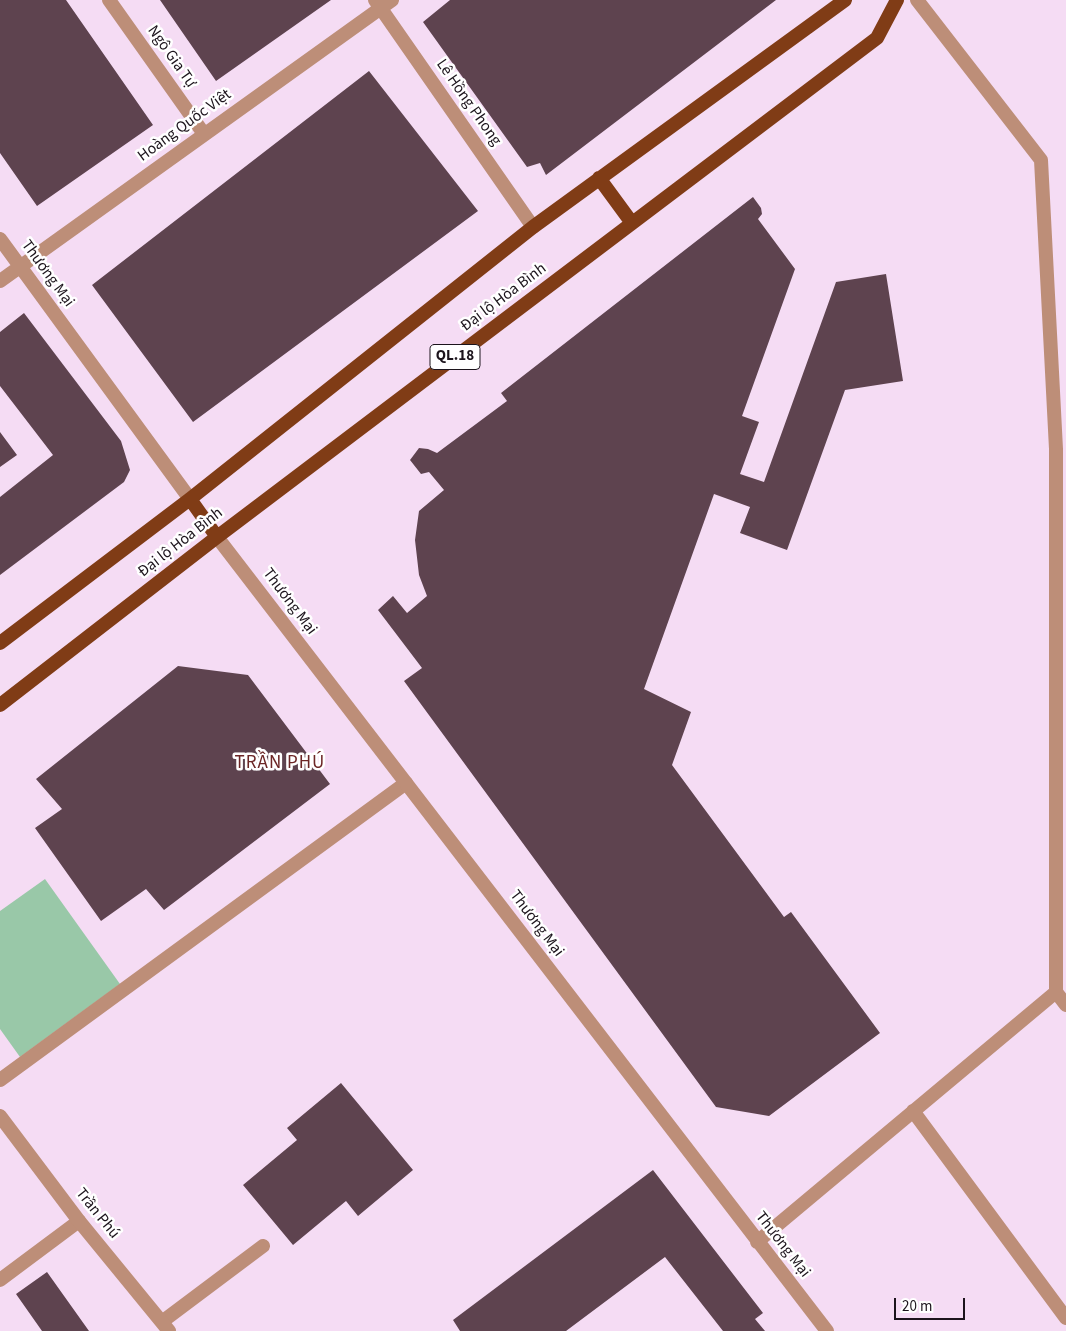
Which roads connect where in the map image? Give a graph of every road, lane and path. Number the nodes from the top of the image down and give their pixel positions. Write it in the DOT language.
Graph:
graph roads {
  1 [pos="109,0"];
  2 [pos="845,0"];
  3 [pos="897,0"];
  4 [pos="917,0"];
  5 [pos="382,3"];
  6 [pos="204,134"];
  7 [pos="599,178"];
  8 [pos="632,223"];
  9 [pos="533,226"];
  10 [pos="0,239"];
  11 [pos="19,267"];
  12 [pos="0,281"];
  13 [pos="190,499"];
  14 [pos="217,536"];
  15 [pos="0,643"];
  16 [pos="0,705"];
  17 [pos="1061,710"];
  18 [pos="406,783"];
  19 [pos="1056,992"];
  20 [pos="1066,1004"];
  21 [pos="0,1080"];
  22 [pos="913,1111"];
  23 [pos="0,1116"];
  24 [pos="79,1221"];
  25 [pos="757,1242"];
  26 [pos="263,1246"];
  27 [pos="0,1280"];
  28 [pos="1066,1318"];
  29 [pos="166,1326"];
  30 [pos="827,1331"];
  1 -- 6 [label="street, Ngô Gia Tự"];
  2 -- 7 [label="highway, Đại lộ Hòa Bình"];
  3 -- 8 [label="highway, Đại lộ Hòa Bình / QL.18"];
  4 -- 17 [label="street"];
  5 -- 6 [label="street, Hoàng Quốc Việt"];
  5 -- 9 [label="street, Lê Hồng Phong"];
  6 -- 11 [label="street, Hoàng Quốc Việt"];
  7 -- 8 [label="highway"];
  7 -- 9 [label="highway, Đại lộ Hòa Bình"];
  8 -- 14 [label="highway, Đại lộ Hòa Bình / QL.18"];
  9 -- 13 [label="highway, Đại lộ Hòa Bình"];
  10 -- 11 [label="street, Thương Mại"];
  11 -- 12 [label="street, Hoàng Quốc Việt"];
  11 -- 13 [label="street, Thương Mại"];
  13 -- 14 [label="highway"];
  13 -- 15 [label="highway, Đại lộ Hòa Bình"];
  14 -- 16 [label="highway, Đại lộ Hòa Bình / QL.18"];
  14 -- 18 [label="street, Thương Mại"];
  17 -- 19 [label="street"];
  18 -- 21 [label="street"];
  18 -- 25 [label="street, Thương Mại"];
  19 -- 20 [label="street"];
  19 -- 22 [label="street"];
  22 -- 25 [label="street"];
  22 -- 28 [label="street"];
  23 -- 24 [label="street, Trần Phú"];
  24 -- 27 [label="street"];
  24 -- 29 [label="street, Trần Phú"];
  25 -- 30 [label="street, Thương Mại"];
  26 -- 29 [label="street"];
}
